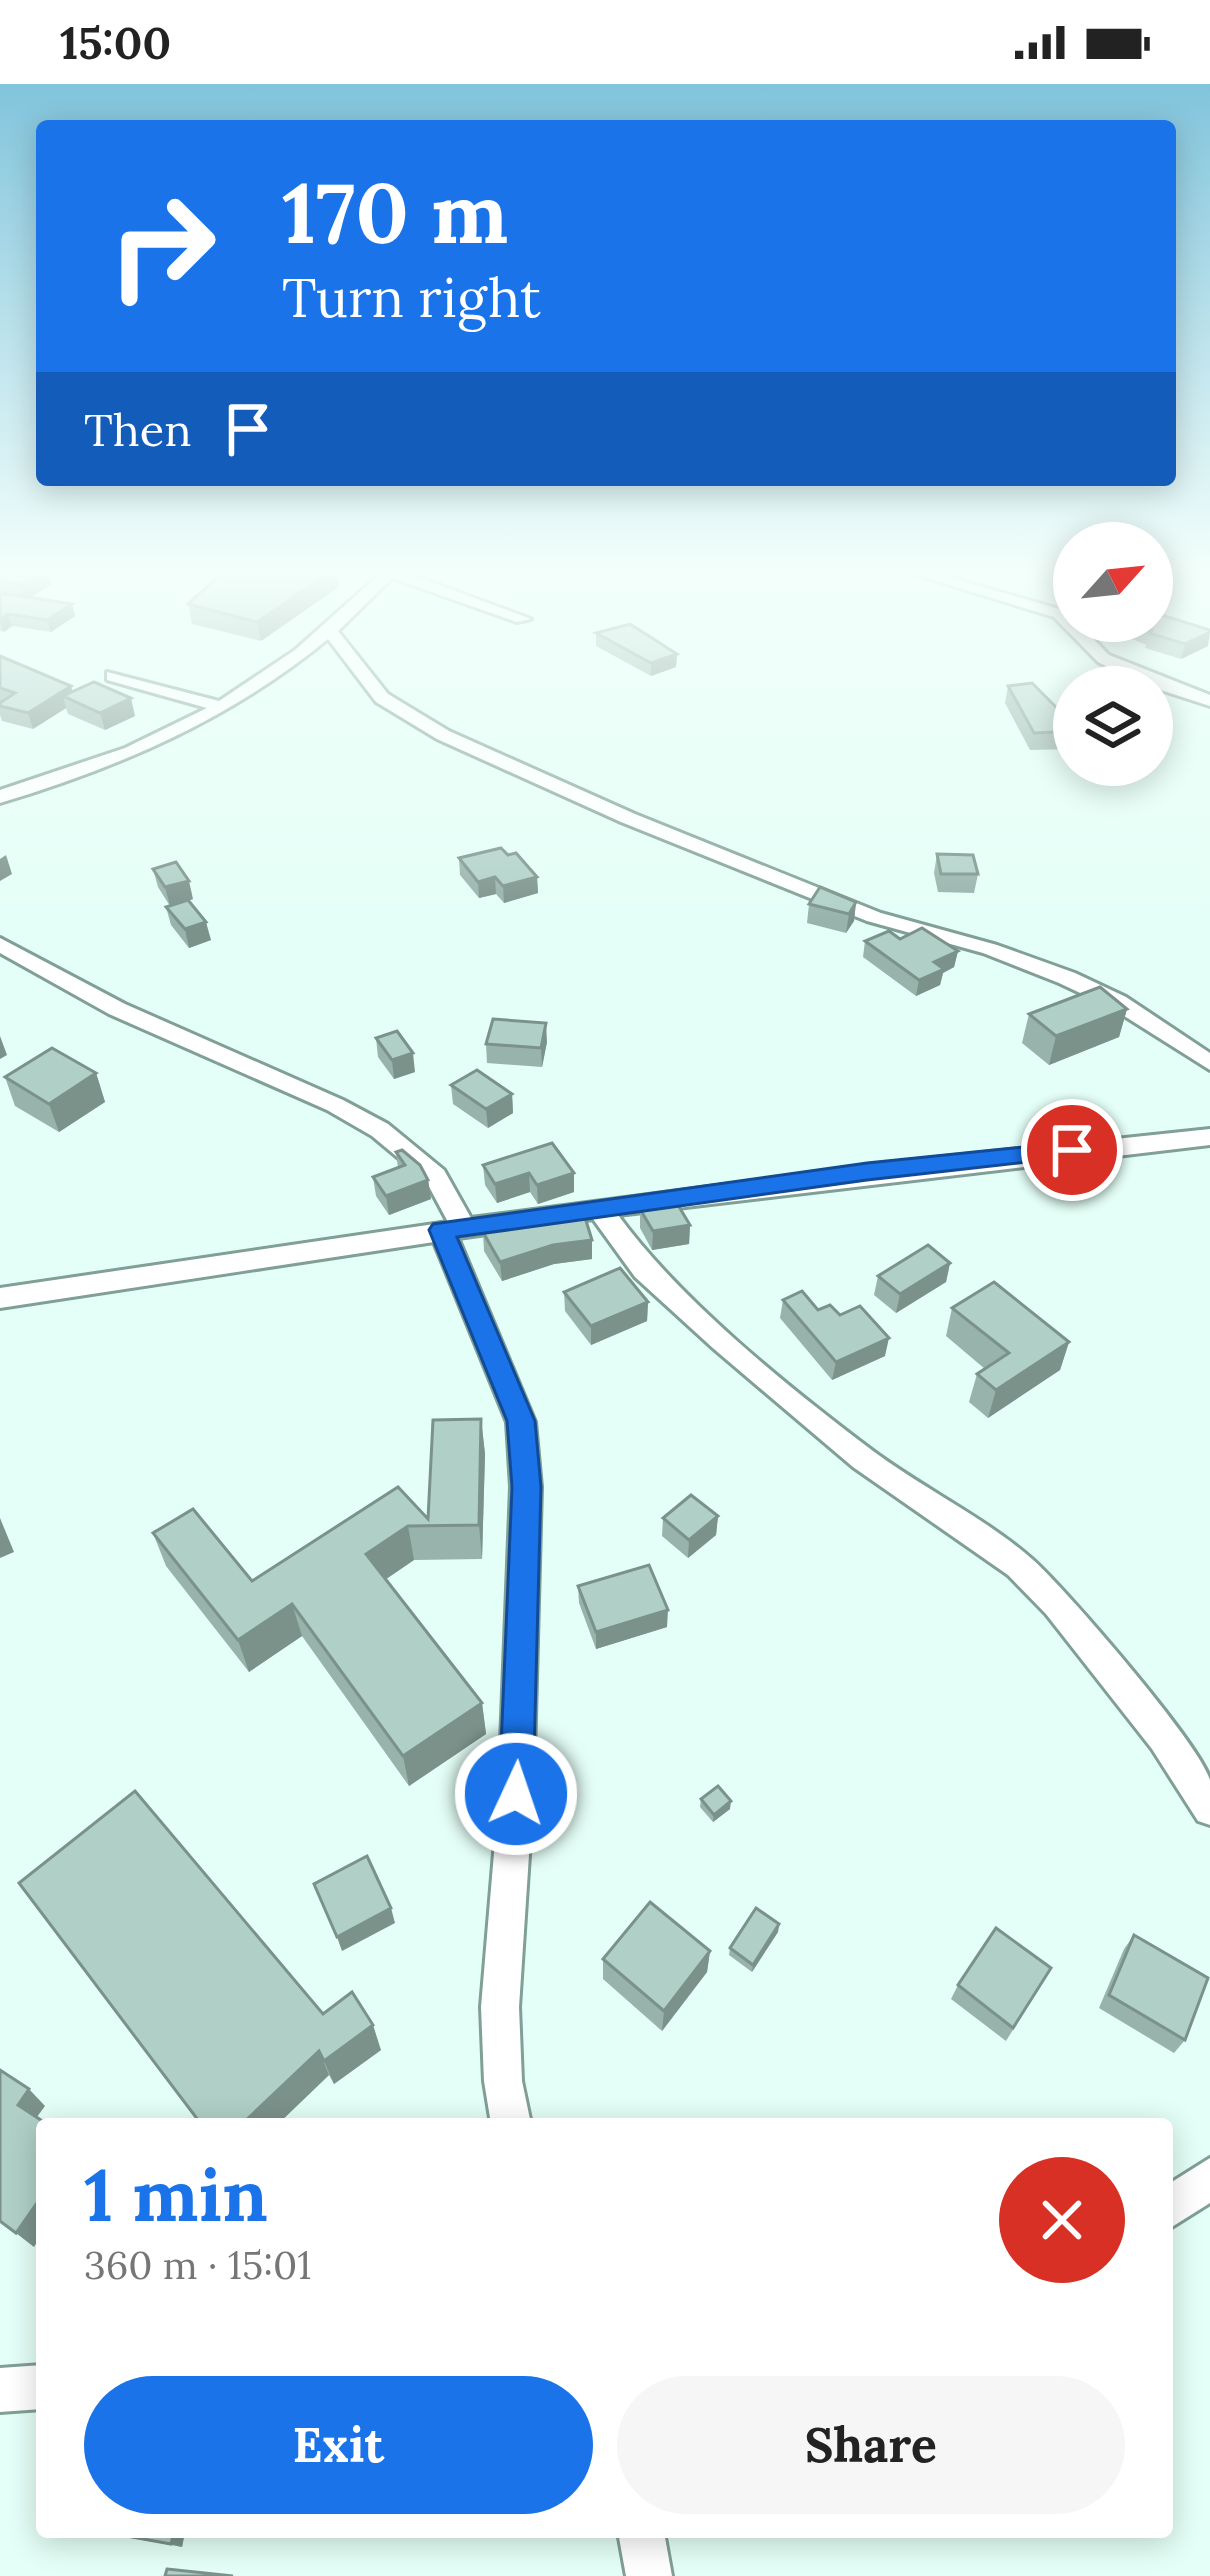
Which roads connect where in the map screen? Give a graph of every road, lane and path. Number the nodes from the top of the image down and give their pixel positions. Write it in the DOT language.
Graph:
graph roads {
  1 [pos="167,691"];
  2 [pos="241,691"];
  3 [pos="377,691"];
  4 [pos="218,706"];
  5 [pos="4,792"];
  6 [pos="0,944"];
  7 [pos="1210,1063"];
  8 [pos="1210,1137"];
  9 [pos="599,1208"];
  10 [pos="453,1228"];
  11 [pos="0,1298"];
  12 [pos="1210,1809"];
  13 [pos="510,2118"];
  14 [pos="1210,2178"];
  15 [pos="1173,2206"];
  16 [pos="36,2387"];
  17 [pos="0,2390"];
  18 [pos="642,2538"];
  19 [pos="649,2576"];
  1 -- 4 [label="street"];
  2 -- 4 [label="street"];
  3 -- 7 [label="street"];
  4 -- 5 [label="street"];
  6 -- 10 [label="street"];
  8 -- 9 [label="street"];
  9 -- 10 [label="street"];
  9 -- 12 [label="street"];
  10 -- 11 [label="street"];
  10 -- 13 [label="street"];
  14 -- 15 [label="street"];
  16 -- 17 [label="street"];
  18 -- 19 [label="street"];
}
